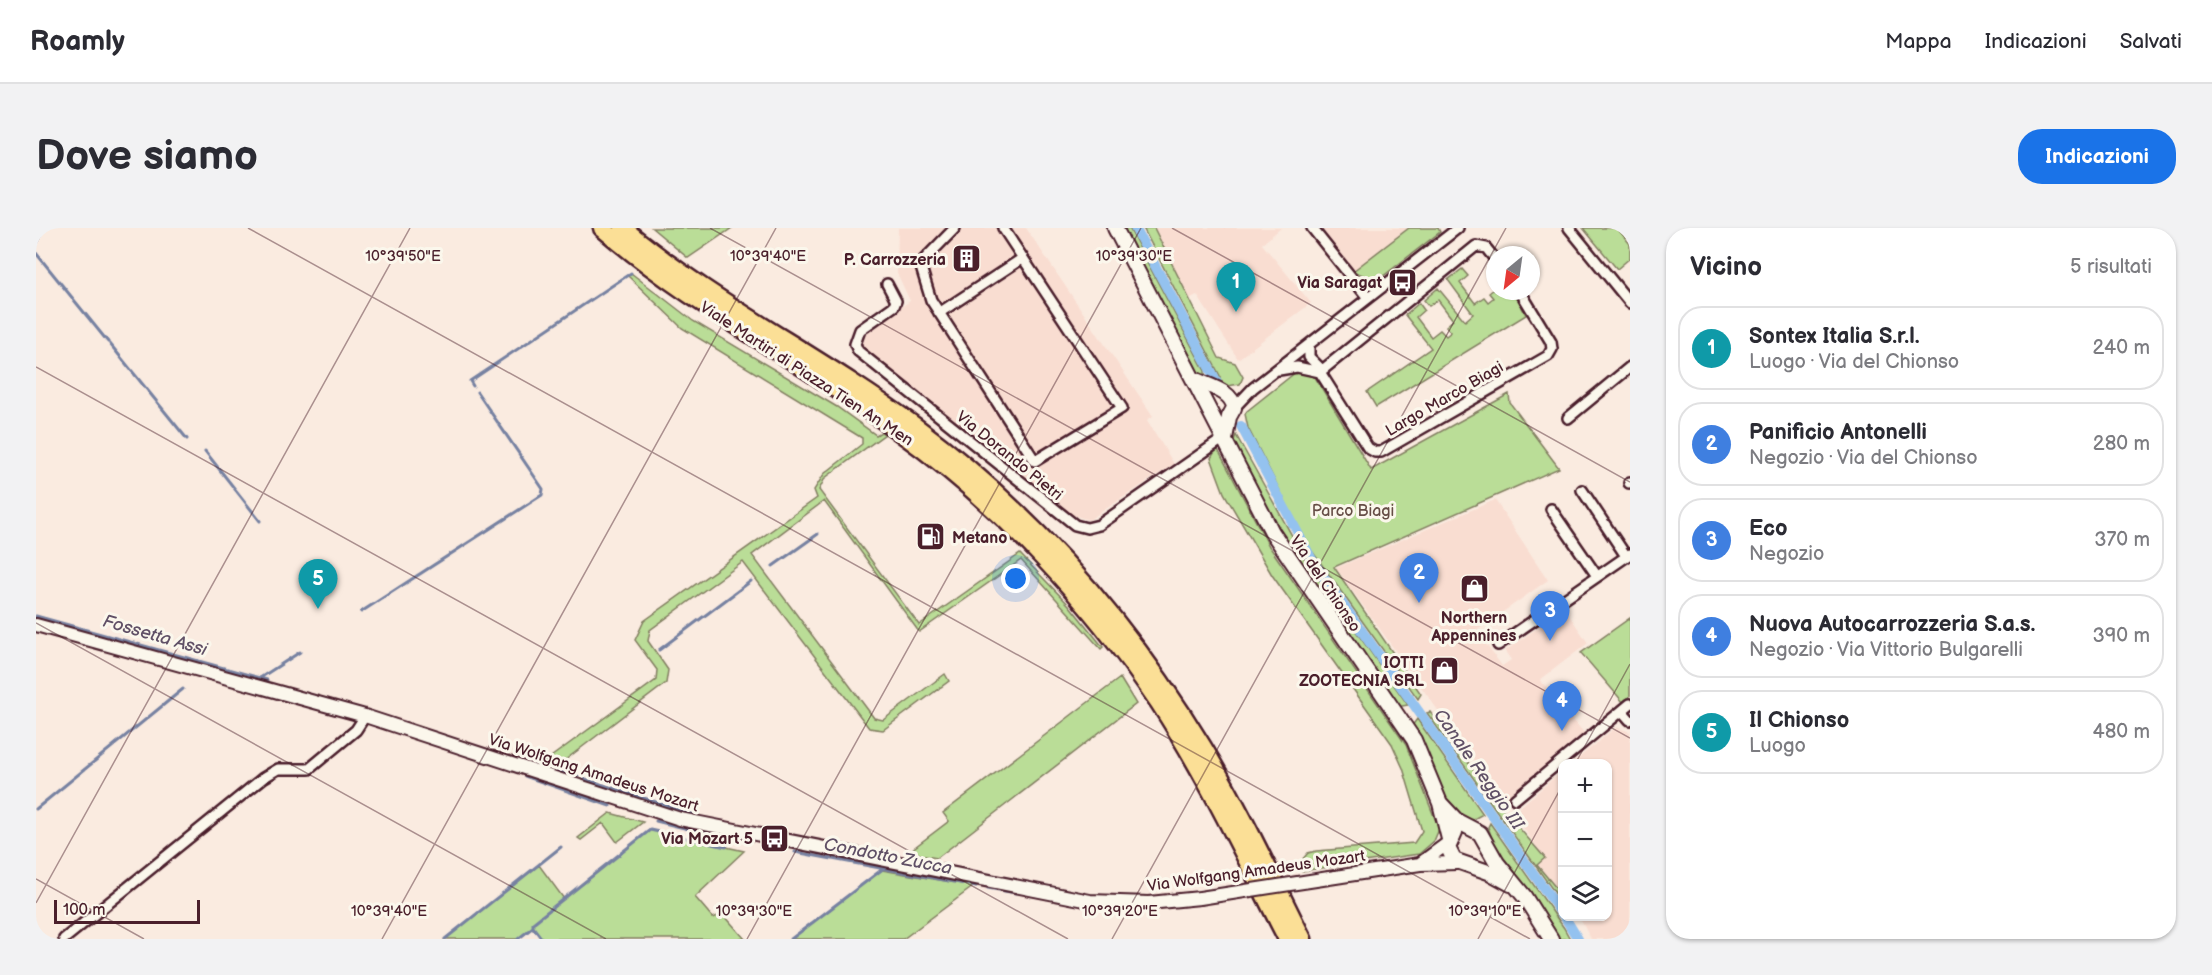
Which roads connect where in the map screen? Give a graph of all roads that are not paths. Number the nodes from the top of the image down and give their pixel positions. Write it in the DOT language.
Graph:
graph roads {
  1 [pos="602,228"];
  2 [pos="623,228"];
  3 [pos="635,228"];
  4 [pos="955,228"];
  5 [pos="1003,228"];
  6 [pos="1115,228"];
  7 [pos="1312,228"];
  8 [pos="1458,228"];
  9 [pos="1569,228"];
  10 [pos="1486,248"];
  11 [pos="1023,258"];
  12 [pos="670,265"];
  13 [pos="887,285"];
  14 [pos="1368,298"];
  15 [pos="1525,300"];
  16 [pos="1630,303"];
  17 [pos="939,313"];
  18 [pos="1309,345"];
  19 [pos="1630,367"];
  20 [pos="1276,370"];
  21 [pos="1320,372"];
  22 [pos="1193,379"];
  23 [pos="1226,406"];
  24 [pos="1568,418"];
  25 [pos="1224,440"];
  26 [pos="1582,490"];
  27 [pos="1551,508"];
  28 [pos="1628,555"];
  29 [pos="1598,576"];
  30 [pos="36,625"];
  31 [pos="1498,645"];
  32 [pos="1630,704"];
  33 [pos="1622,711"];
  34 [pos="366,716"];
  35 [pos="1630,720"];
  36 [pos="1515,799"];
  37 [pos="1440,803"];
  38 [pos="1470,828"];
  39 [pos="1449,841"];
  40 [pos="1486,847"];
  41 [pos="1420,864"];
  42 [pos="1464,864"];
  43 [pos="1518,888"];
  44 [pos="64,939"];
  45 [pos="1287,939"];
  46 [pos="1303,939"];
  47 [pos="1551,939"];
  1 -- 45 [label="highway, Viale Martiri di Piazza Tien An Men"];
  2 -- 12 [label="highway, Viale Martiri di Piazza Tien An Men"];
  3 -- 12 [label="highway"];
  4 -- 17 [label="street"];
  5 -- 11 [label="street"];
  6 -- 22 [label="main road"];
  7 -- 14 [label="street"];
  8 -- 14 [label="street"];
  9 -- 16 [label="street"];
  10 -- 21 [label="street"];
  11 -- 17 [label="street"];
  11 -- 17 [label="street"];
  12 -- 46 [label="highway, Viale Martiri di Piazza Tien An Men"];
  13 -- 25 [label="street, Via Dorando Pietri"];
  14 -- 18 [label="street"];
  15 -- 21 [label="street, Largo Marco Biagi"];
  18 -- 20 [label="street"];
  18 -- 21 [label="street, Largo Marco Biagi"];
  19 -- 24 [label="street"];
  20 -- 21 [label="street"];
  20 -- 23 [label="street"];
  22 -- 23 [label="main road"];
  22 -- 23 [label="main road"];
  23 -- 25 [label="main road"];
  25 -- 37 [label="main road, Via del Chionso"];
  26 -- 28 [label="street"];
  27 -- 29 [label="street"];
  28 -- 29 [label="street"];
  29 -- 31 [label="street"];
  30 -- 34 [label="street, Via Wolfgang Amadeus Mozart"];
  32 -- 33 [label="street"];
  33 -- 35 [label="street"];
  33 -- 36 [label="street"];
  34 -- 41 [label="street, Via Wolfgang Amadeus Mozart, bridge"];
  34 -- 44 [label="street"];
  37 -- 38 [label="main road, Via del Chionso"];
  37 -- 39 [label="main road, Via del Chionso"];
  38 -- 39 [label="main road"];
  38 -- 40 [label="main road, Via del Chionso"];
  39 -- 41 [label="street, Via Wolfgang Amadeus Mozart"];
  39 -- 42 [label="main road, Via del Chionso"];
  40 -- 42 [label="main road"];
  40 -- 43 [label="main road, Via del Chionso"];
  41 -- 42 [label="street, Via Wolfgang Amadeus Mozart"];
  42 -- 43 [label="main road"];
  43 -- 47 [label="main road, Via del Chionso"];
}
